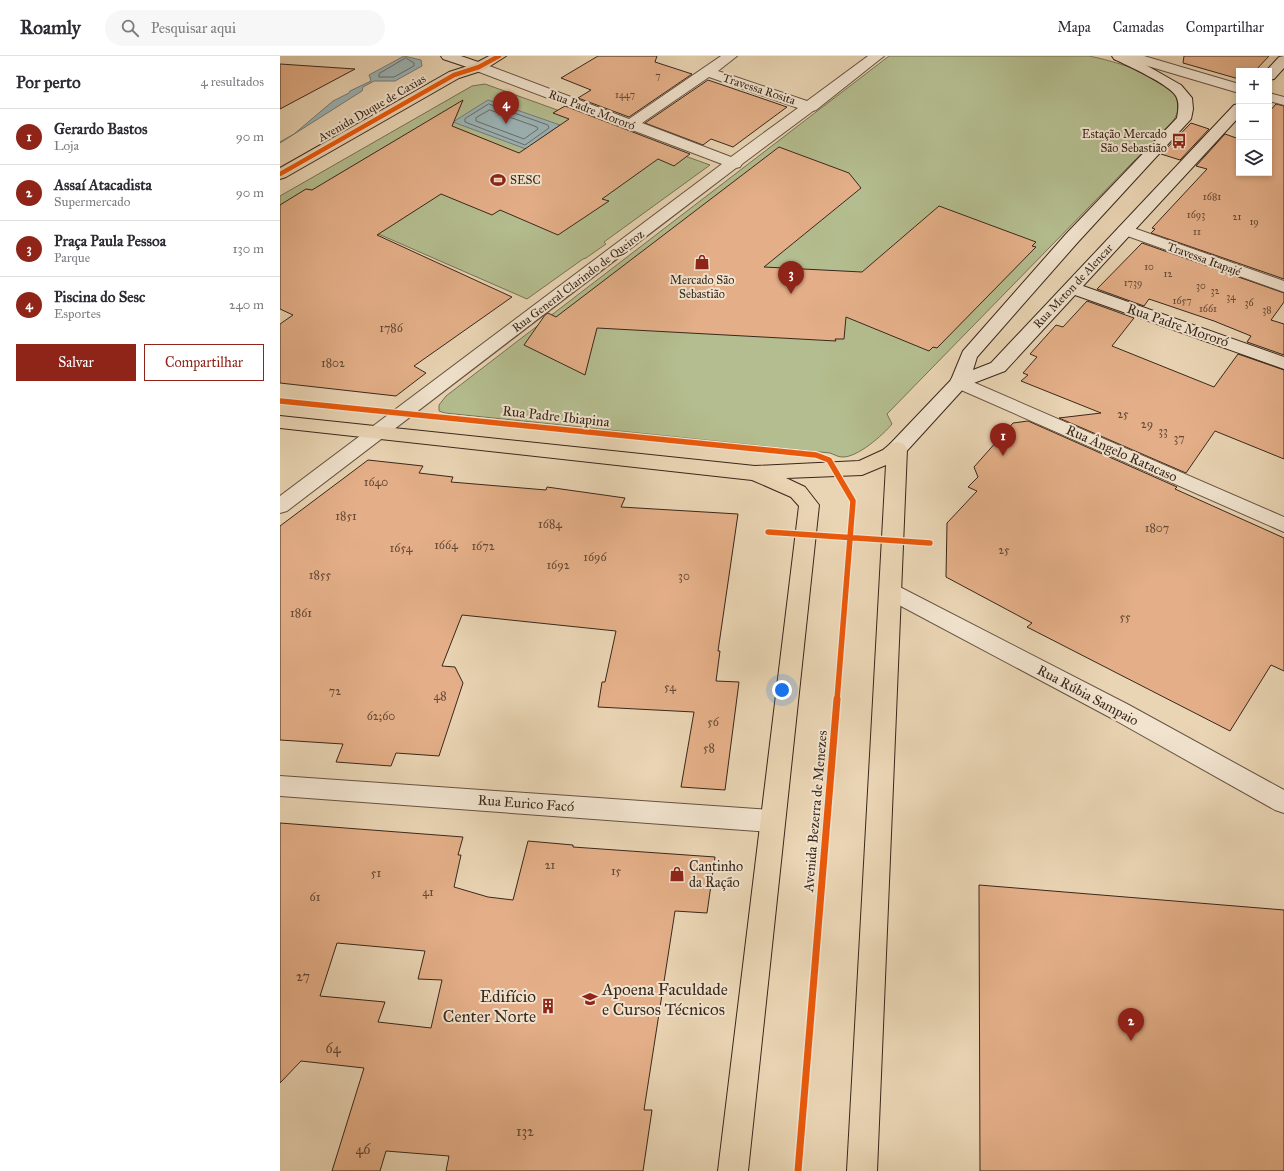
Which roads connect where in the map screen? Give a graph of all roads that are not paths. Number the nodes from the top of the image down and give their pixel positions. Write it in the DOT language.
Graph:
graph roads {
  1 [pos="448,56"];
  2 [pos="499,56"];
  3 [pos="730,56"];
  4 [pos="877,56"];
  5 [pos="1119,56"];
  6 [pos="1129,56"];
  7 [pos="1284,60"];
  8 [pos="471,62"];
  9 [pos="707,72"];
  10 [pos="1272,73"];
  11 [pos="1236,87"];
  12 [pos="1272,98"];
  13 [pos="1284,102"];
  14 [pos="811,107"];
  15 [pos="1236,111"];
  16 [pos="631,124"];
  17 [pos="735,164"];
  18 [pos="280,174"];
  19 [pos="1125,230"];
  20 [pos="1284,287"];
  21 [pos="1071,288"];
  22 [pos="1284,363"];
  23 [pos="960,382"];
  24 [pos="280,422"];
  25 [pos="378,432"];
  26 [pos="897,449"];
  27 [pos="755,473"];
  28 [pos="280,506"];
  29 [pos="1284,525"];
  30 [pos="892,591"];
  31 [pos="280,786"];
  32 [pos="1284,802"];
  33 [pos="772,821"];
  34 [pos="733,1171"];
  35 [pos="862,1171"];
  1 -- 8 [label="street, Rua Padre Mororó"];
  2 -- 8 [label="main road, Avenida Duque de Caxias"];
  3 -- 9 [label="street"];
  4 -- 14 [label="street, Rua General Clarindo de Queiroz"];
  5 -- 23 [label="street"];
  6 -- 11 [label="street"];
  7 -- 10 [label="street"];
  8 -- 16 [label="street, Rua Padre Mororó"];
  8 -- 18 [label="main road, Avenida Duque de Caxias"];
  9 -- 14 [label="street, Travessa Rosita"];
  9 -- 16 [label="street"];
  12 -- 13 [label="street"];
  14 -- 17 [label="street, Rua General Clarindo de Queiroz"];
  15 -- 19 [label="street, Rua Meton de Alencar"];
  16 -- 17 [label="street, Rua Padre Mororó"];
  17 -- 25 [label="street, Rua General Clarindo de Queiroz"];
  19 -- 20 [label="street, Travessa Itapajé"];
  19 -- 21 [label="street, Rua Meton de Alencar"];
  21 -- 22 [label="street, Rua Padre Mororó"];
  21 -- 23 [label="street, Rua Meton de Alencar"];
  23 -- 26 [label="street, Rua Meton de Alencar"];
  23 -- 29 [label="street, Rua Ângelo Ratacaso"];
  24 -- 25 [label="main road"];
  25 -- 27 [label="main road"];
  25 -- 28 [label="street, Rua General Clarindo de Queiroz"];
  26 -- 27 [label="main road"];
  26 -- 30 [label="main road"];
  27 -- 33 [label="main road"];
  30 -- 32 [label="street, Rua Rúbia Sampaio"];
  30 -- 35 [label="main road"];
  31 -- 33 [label="street, Rua Eurico Facó"];
  33 -- 34 [label="main road"];
}
